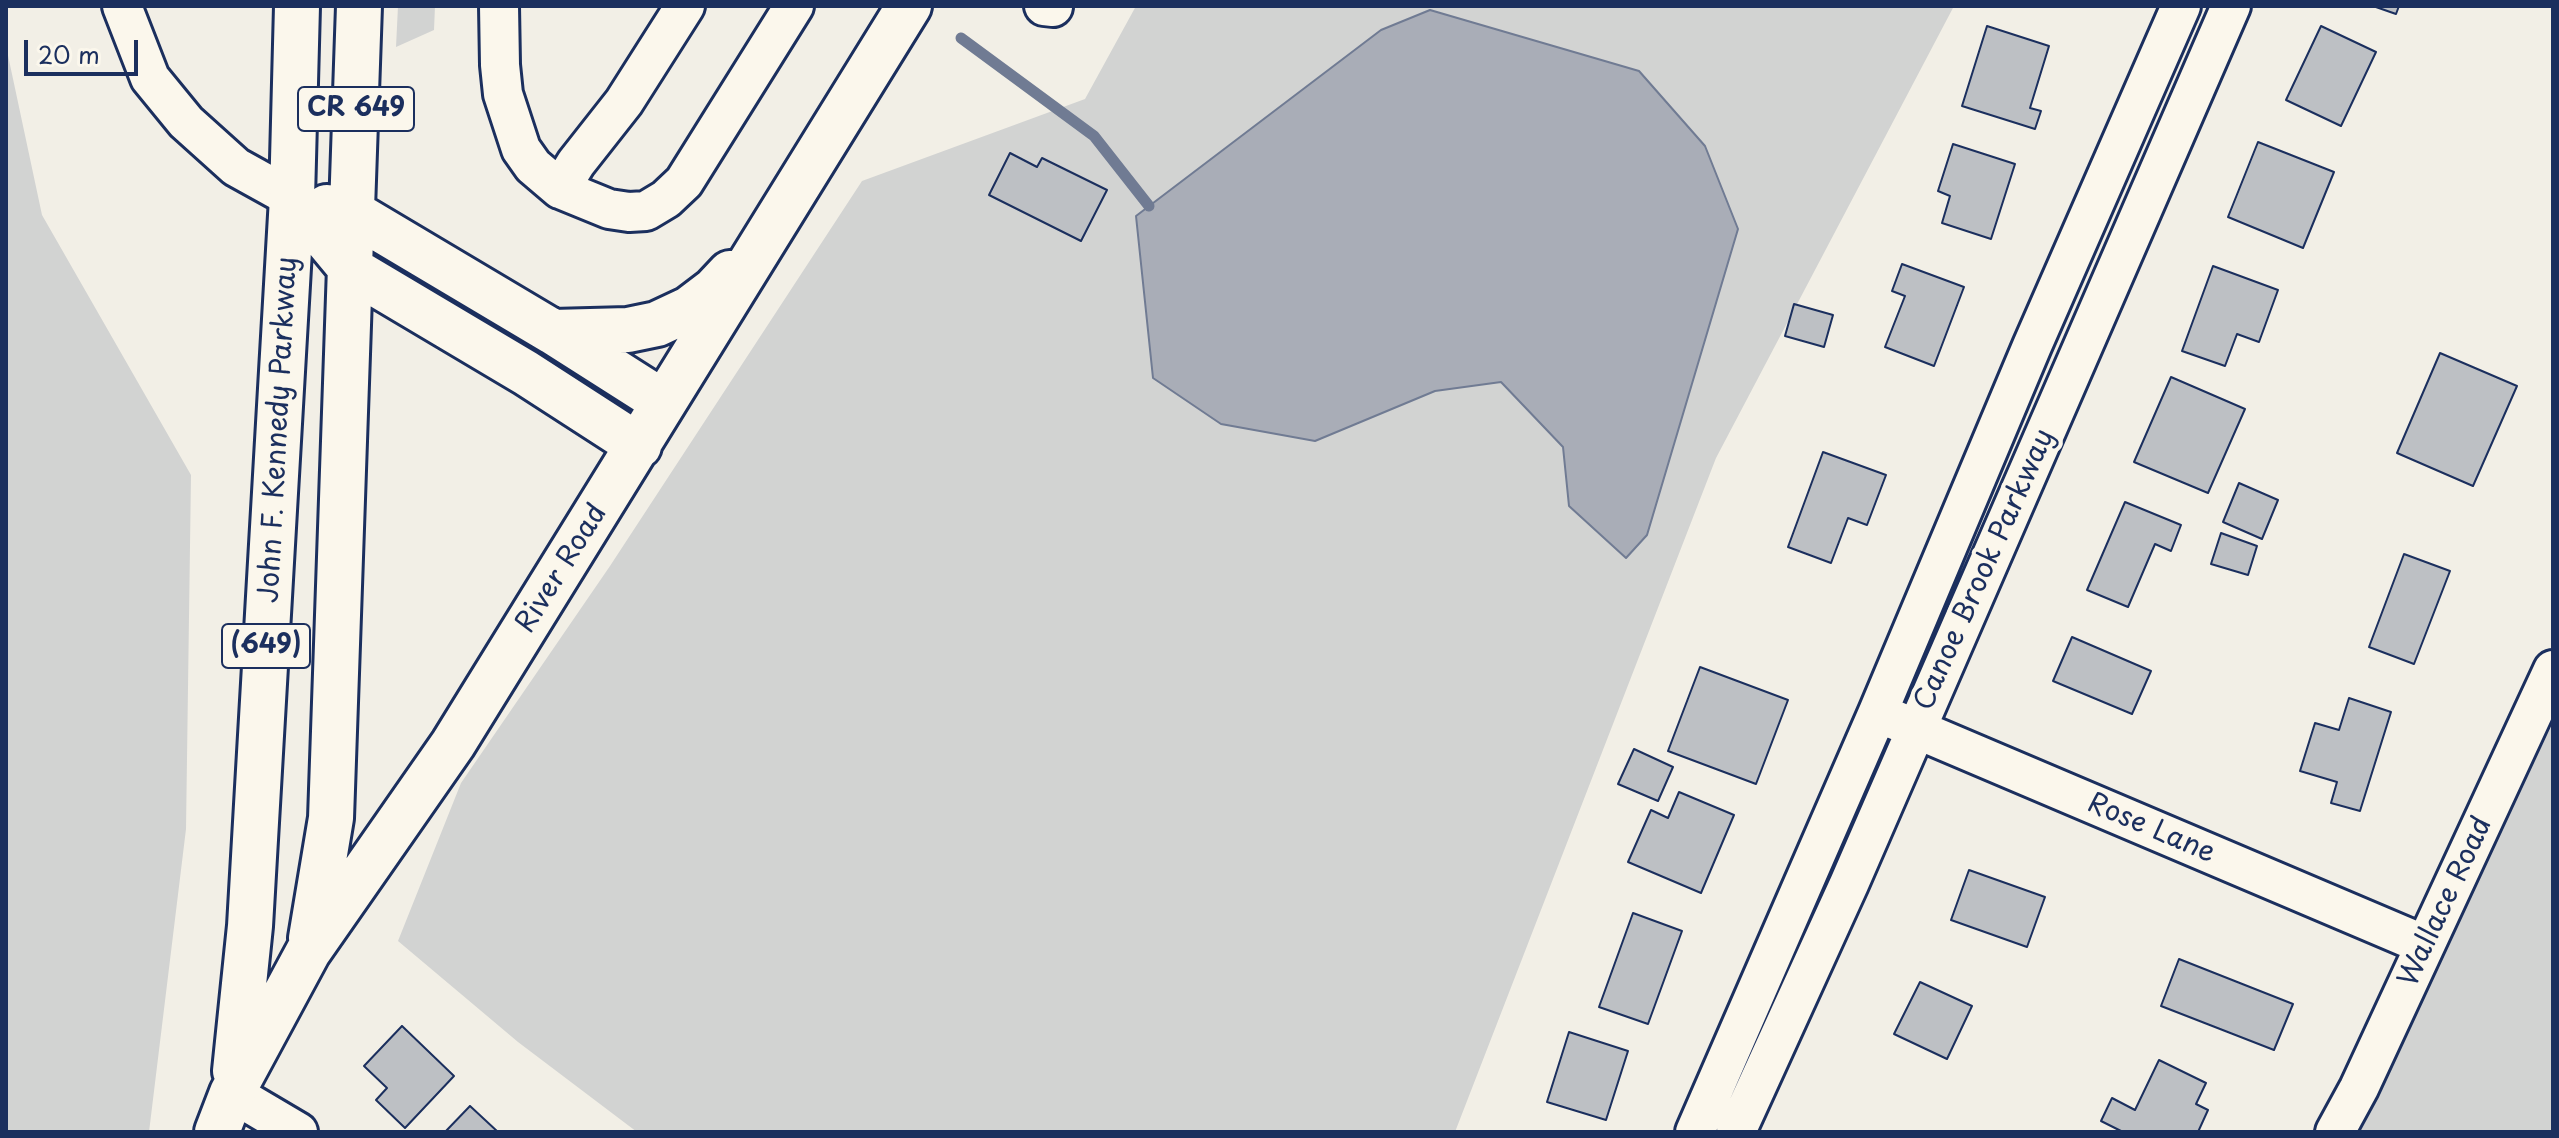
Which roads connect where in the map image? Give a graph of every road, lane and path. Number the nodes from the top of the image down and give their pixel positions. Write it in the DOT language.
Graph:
graph roads {
  1 [pos="122,6"];
  2 [pos="297,6"];
  3 [pos="359,6"];
  4 [pos="685,6"];
  5 [pos="794,6"];
  6 [pos="909,6"];
  7 [pos="2181,6"];
  8 [pos="2231,6"];
  9 [pos="499,15"];
  10 [pos="560,189"];
  11 [pos="292,198"];
  12 [pos="353,213"];
  13 [pos="780,217"];
  14 [pos="351,269"];
  15 [pos="553,332"];
  16 [pos="663,402"];
  17 [pos="639,446"];
  18 [pos="2553,670"];
  19 [pos="1878,712"];
  20 [pos="1916,729"];
  21 [pos="2425,945"];
  22 [pos="308,952"];
  23 [pos="224,1113"];
  24 [pos="2347,1124"];
  25 [pos="298,1132"];
  26 [pos="1695,1132"];
  27 [pos="1736,1132"];
  1 -- 11 [label="street"];
  2 -- 11 [label="main road, John F. Kennedy Parkway / CR 649"];
  3 -- 12 [label="main road, CR 649"];
  4 -- 10 [label="street"];
  5 -- 10 [label="street"];
  6 -- 13 [label="main road, River Road"];
  7 -- 19 [label="street, Canoe Brook Parkway"];
  8 -- 20 [label="street, Canoe Brook Parkway"];
  9 -- 10 [label="street"];
  11 -- 12 [label="main road"];
  11 -- 14 [label="main road"];
  11 -- 23 [label="main road, John F. Kennedy Parkway / (649)"];
  12 -- 14 [label="main road, (649)"];
  12 -- 15 [label="main road"];
  13 -- 15 [label="main road"];
  13 -- 16 [label="main road, River Road / (649)"];
  14 -- 17 [label="main road"];
  14 -- 22 [label="main road, (649)"];
  15 -- 16 [label="main road"];
  16 -- 17 [label="main road, River Road / (649)"];
  17 -- 22 [label="main road, River Road / (649)"];
  18 -- 21 [label="street, Wallace Road"];
  19 -- 20 [label="street, Rose Lane"];
  19 -- 26 [label="street, Canoe Brook Parkway"];
  20 -- 21 [label="street, Rose Lane"];
  20 -- 27 [label="street, Canoe Brook Parkway"];
  21 -- 24 [label="street, Wallace Road"];
  22 -- 23 [label="main road, River Road / (649)"];
  23 -- 25 [label="street"];
}
